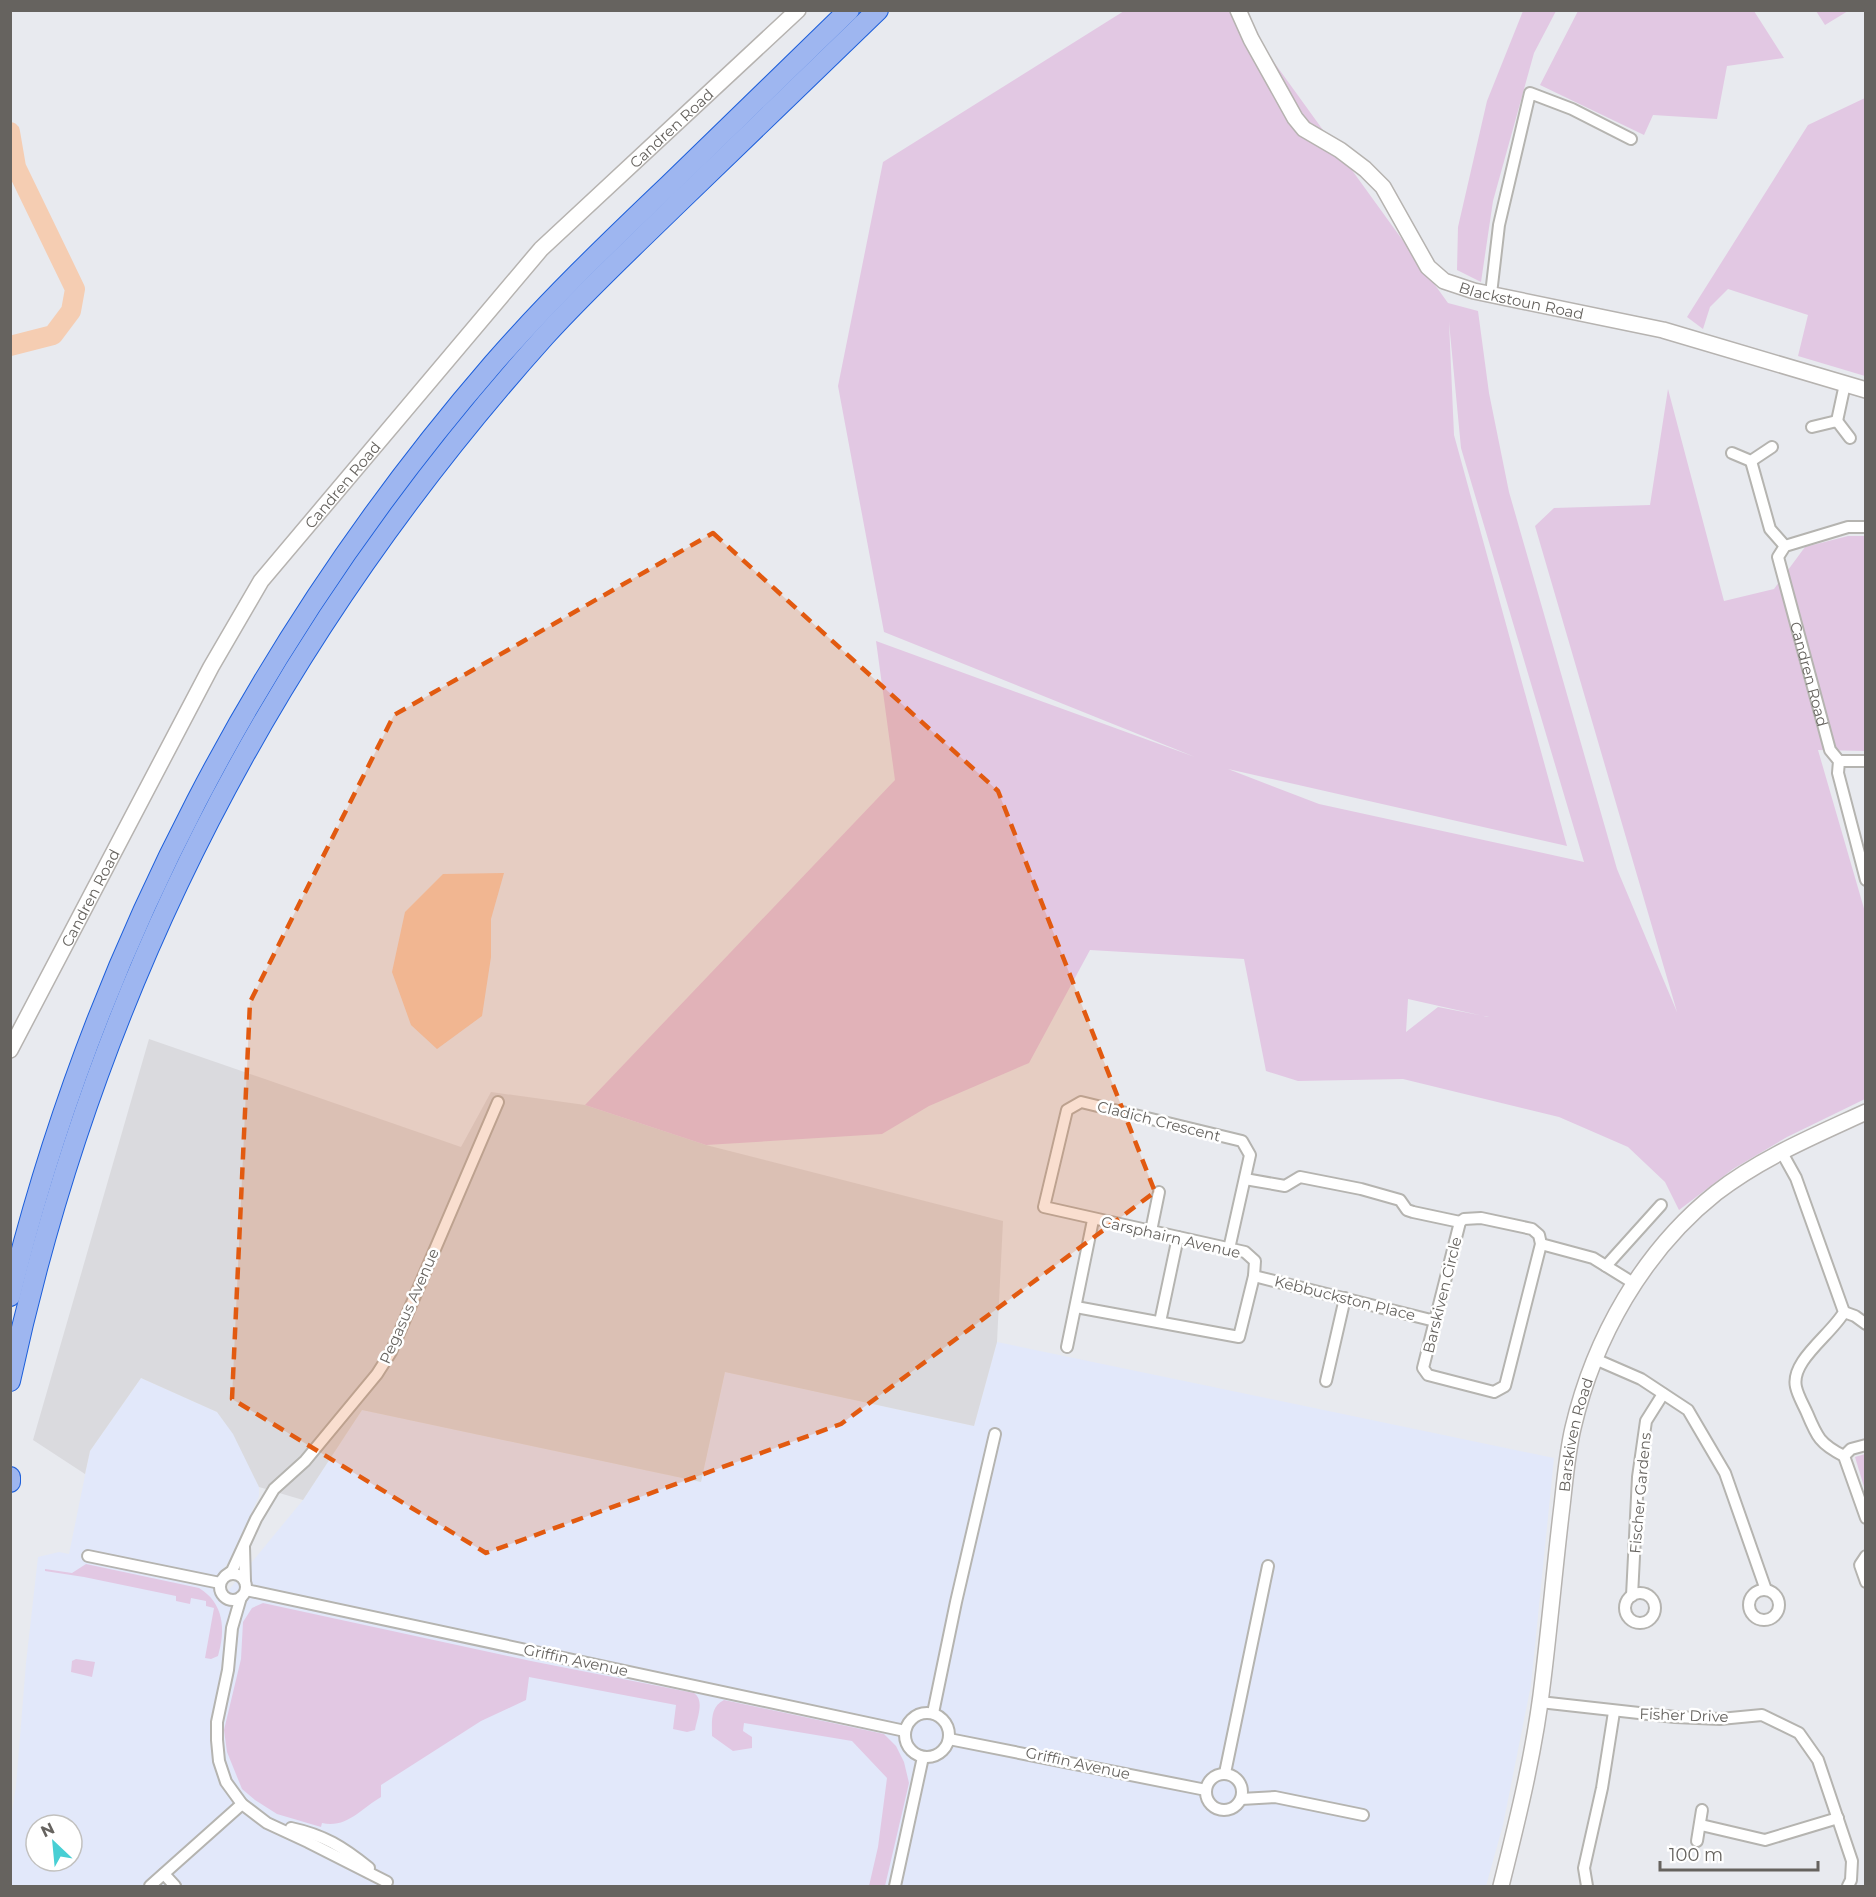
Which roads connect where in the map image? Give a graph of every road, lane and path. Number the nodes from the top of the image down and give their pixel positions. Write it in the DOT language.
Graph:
graph roads {
  1 [pos="798,10"];
  2 [pos="849,10"];
  3 [pos="878,10"];
  4 [pos="1238,10"];
  5 [pos="1631,139"];
  6 [pos="1491,294"];
  7 [pos="1845,384"];
  8 [pos="1866,390"];
  9 [pos="1837,421"];
  10 [pos="1812,427"];
  11 [pos="1850,438"];
  12 [pos="1772,447"];
  13 [pos="1732,453"];
  14 [pos="1751,461"];
  15 [pos="1866,527"];
  16 [pos="1785,546"];
  17 [pos="1839,760"];
  18 [pos="1866,761"];
  19 [pos="1865,876"];
  20 [pos="10,1050"];
  21 [pos="498,1102"];
  22 [pos="1866,1112"];
  23 [pos="1781,1151"];
  24 [pos="1245,1179"];
  25 [pos="1159,1192"];
  26 [pos="1661,1204"];
  27 [pos="1044,1207"];
  28 [pos="1093,1220"];
  29 [pos="1460,1222"];
  30 [pos="1150,1231"];
  31 [pos="1178,1237"];
  32 [pos="1541,1244"];
  33 [pos="1229,1249"];
  34 [pos="19,1262"];
  35 [pos="1606,1266"];
  36 [pos="1254,1276"];
  37 [pos="10,1282"];
  38 [pos="1635,1284"];
  39 [pos="10,1296"];
  40 [pos="1345,1298"];
  41 [pos="1076,1307"];
  42 [pos="1844,1312"];
  43 [pos="1435,1321"];
  44 [pos="1160,1322"];
  45 [pos="1866,1324"];
  46 [pos="1067,1347"];
  47 [pos="1595,1359"];
  48 [pos="10,1381"];
  49 [pos="1326,1381"];
  50 [pos="1663,1394"];
  51 [pos="995,1434"];
  52 [pos="1866,1445"];
  53 [pos="1844,1456"];
  54 [pos="10,1477"];
  55 [pos="10,1482"];
  56 [pos="1866,1518"];
  57 [pos="244,1546"];
  58 [pos="88,1556"];
  59 [pos="1866,1556"];
  60 [pos="1268,1566"];
  61 [pos="1866,1582"];
  62 [pos="222,1585"];
  63 [pos="244,1589"];
  64 [pos="1766,1590"];
  65 [pos="1632,1596"];
  66 [pos="232,1628"];
  67 [pos="1540,1702"];
  68 [pos="1614,1712"];
  69 [pos="933,1713"];
  70 [pos="905,1731"];
  71 [pos="949,1739"];
  72 [pos="923,1757"];
  73 [pos="1225,1773"];
  74 [pos="1206,1790"];
  75 [pos="1241,1799"];
  76 [pos="242,1803"];
  77 [pos="1702,1810"];
  78 [pos="1363,1815"];
  79 [pos="1838,1818"];
  80 [pos="1701,1825"];
  81 [pos="1697,1841"];
  82 [pos="164,1874"];
  83 [pos="390,1884"];
  84 [pos="150,1887"];
  85 [pos="175,1887"];
  86 [pos="896,1887"];
  87 [pos="1501,1887"];
  88 [pos="1587,1887"];
  89 [pos="1848,1887"];
  1 -- 20 [label="street, Candren Road"];
  2 -- 34 [label="highway"];
  3 -- 48 [label="highway"];
  4 -- 6 [label="street, Blackstoun Road"];
  5 -- 6 [label="street"];
  6 -- 7 [label="street, Blackstoun Road"];
  7 -- 8 [label="street, Blackstoun Road"];
  7 -- 9 [label="street"];
  9 -- 10 [label="street"];
  9 -- 11 [label="street"];
  12 -- 14 [label="street"];
  13 -- 14 [label="street"];
  14 -- 16 [label="street"];
  15 -- 16 [label="street"];
  16 -- 17 [label="street, Candren Road"];
  17 -- 18 [label="street"];
  17 -- 19 [label="street, Candren Road"];
  21 -- 57 [label="street, Pegasus Avenue"];
  22 -- 23 [label="street, Barskiven Road"];
  23 -- 38 [label="street, Barskiven Road"];
  23 -- 42 [label="street"];
  24 -- 27 [label="street, Cladich Crescent"];
  24 -- 29 [label="street"];
  24 -- 33 [label="street, Cladich Crescent"];
  25 -- 30 [label="street"];
  26 -- 35 [label="street"];
  27 -- 28 [label="street, Carsphairn Avenue"];
  28 -- 30 [label="street, Carsphairn Avenue"];
  28 -- 41 [label="street, Carsphairn Avenue"];
  29 -- 32 [label="street, Barskiven Circle"];
  29 -- 43 [label="street, Barskiven Circle"];
  30 -- 31 [label="street, Carsphairn Avenue"];
  31 -- 33 [label="street, Carsphairn Avenue"];
  31 -- 44 [label="street"];
  32 -- 35 [label="street, Barskiven Circle"];
  32 -- 43 [label="street, Barskiven Circle"];
  33 -- 36 [label="street, Carsphairn Avenue"];
  34 -- 37 [label="highway"];
  34 -- 39 [label="highway"];
  35 -- 38 [label="street, Barskiven Circle"];
  36 -- 40 [label="street, Kebbuckston Place"];
  36 -- 44 [label="street, Carsphairn Avenue"];
  38 -- 47 [label="street, Barskiven Road"];
  40 -- 43 [label="street, Kebbuckston Place"];
  40 -- 49 [label="street"];
  41 -- 44 [label="street, Carsphairn Avenue"];
  41 -- 46 [label="street, Carsphairn Avenue"];
  42 -- 45 [label="street"];
  42 -- 53 [label="street"];
  47 -- 50 [label="street"];
  47 -- 67 [label="street, Barskiven Road"];
  50 -- 64 [label="street"];
  50 -- 65 [label="street, Fischer Gardens"];
  51 -- 69 [label="street"];
  52 -- 53 [label="street"];
  53 -- 56 [label="street"];
  54 -- 55 [label="highway"];
  57 -- 62 [label="street, Pegasus Avenue"];
  57 -- 63 [label="street"];
  58 -- 62 [label="street"];
  59 -- 61 [label="street"];
  60 -- 73 [label="street"];
  62 -- 63 [label="street"];
  62 -- 63 [label="street"];
  62 -- 66 [label="street"];
  63 -- 66 [label="street"];
  63 -- 70 [label="street, Griffin Avenue"];
  66 -- 76 [label="street"];
  67 -- 68 [label="street, Fisher Drive"];
  67 -- 87 [label="street, Barskiven Road"];
  68 -- 79 [label="street, Fisher Drive"];
  68 -- 88 [label="street"];
  69 -- 70 [label="street"];
  69 -- 71 [label="street"];
  70 -- 72 [label="street"];
  71 -- 72 [label="street"];
  71 -- 74 [label="street, Griffin Avenue"];
  72 -- 86 [label="street"];
  73 -- 74 [label="street"];
  73 -- 75 [label="street"];
  74 -- 75 [label="street"];
  75 -- 78 [label="street"];
  76 -- 82 [label="street"];
  76 -- 83 [label="street"];
  77 -- 80 [label="street"];
  79 -- 80 [label="street"];
  79 -- 89 [label="street, Fisher Drive"];
  80 -- 81 [label="street"];
  82 -- 84 [label="street"];
  82 -- 85 [label="street"];
}
